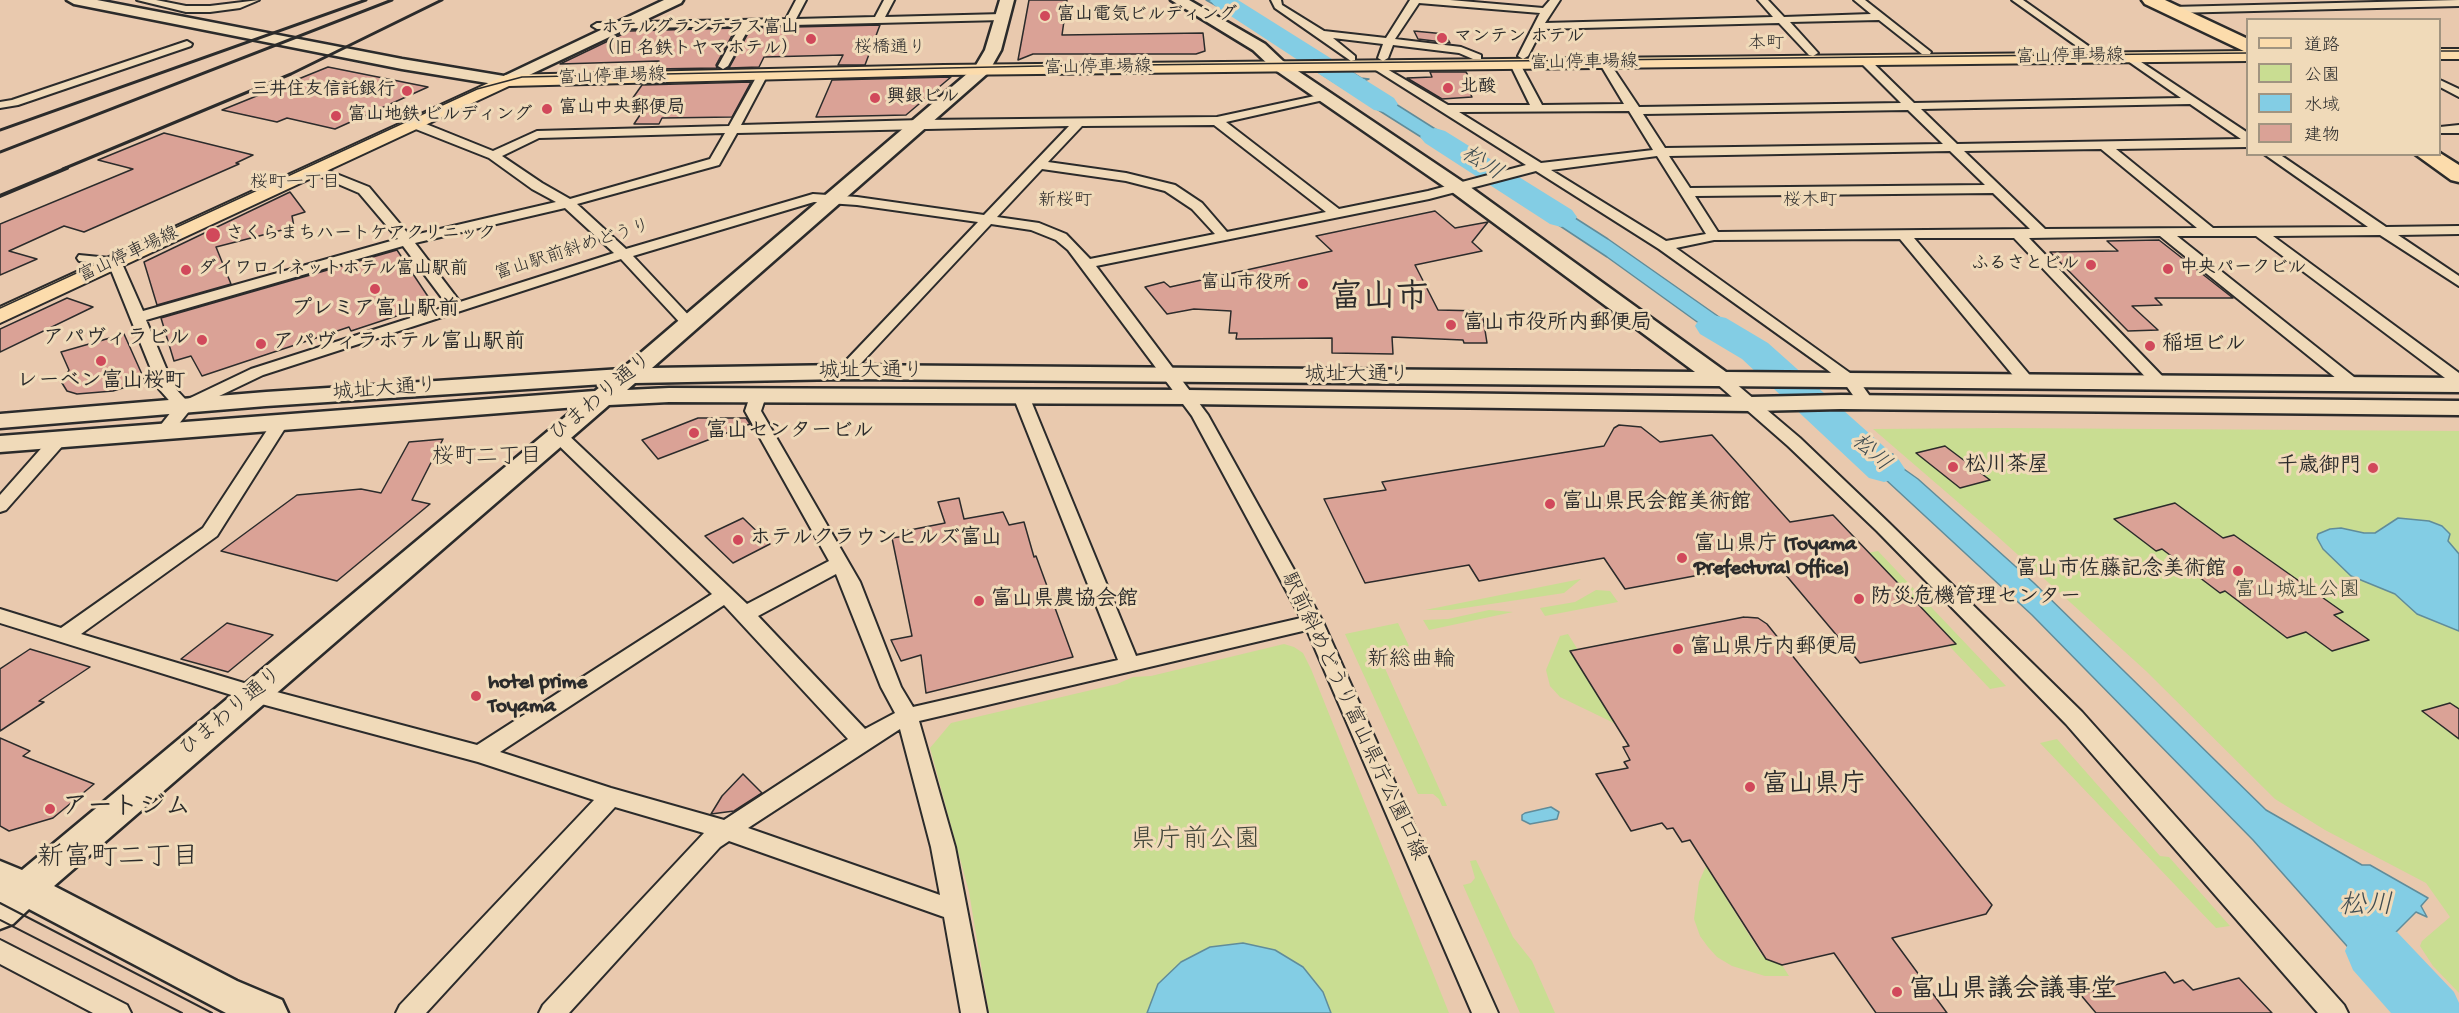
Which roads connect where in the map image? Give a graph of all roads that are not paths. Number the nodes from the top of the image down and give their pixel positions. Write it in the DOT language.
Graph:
graph roads {
  1 [pos="74,0"];
  2 [pos="142,0"];
  3 [pos="254,0"];
  4 [pos="650,0"];
  5 [pos="676,0"];
  6 [pos="801,0"];
  7 [pos="889,0"];
  8 [pos="1178,0"];
  9 [pos="1276,0"];
  10 [pos="1415,0"];
  11 [pos="1555,0"];
  12 [pos="1763,0"];
  13 [pos="1859,0"];
  14 [pos="2017,0"];
  15 [pos="2151,0"];
  16 [pos="2320,0"];
  17 [pos="1483,3"];
  18 [pos="2459,3"];
  19 [pos="2333,6"];
  20 [pos="1005,8"];
  21 [pos="2172,10"];
  22 [pos="1546,11"];
  23 [pos="2351,15"];
  24 [pos="1881,18"];
  25 [pos="879,19"];
  26 [pos="790,21"];
  27 [pos="1783,21"];
  28 [pos="747,22"];
  29 [pos="624,25"];
  30 [pos="597,26"];
  31 [pos="1538,26"];
  32 [pos="1321,34"];
  33 [pos="187,44"];
  34 [pos="2246,47"];
  35 [pos="2246,47"];
  36 [pos="2441,47"];
  37 [pos="2459,47"];
  38 [pos="2089,50"];
  39 [pos="1926,52"];
  40 [pos="1813,53"];
  41 [pos="2441,54"];
  42 [pos="2459,54"];
  43 [pos="1382,55"];
  44 [pos="2246,56"];
  45 [pos="2129,57"];
  46 [pos="1519,60"];
  47 [pos="1864,60"];
  48 [pos="1343,61"];
  49 [pos="1289,63"];
  50 [pos="1605,64"];
  51 [pos="723,66"];
  52 [pos="985,66"];
  53 [pos="528,71"];
  54 [pos="763,74"];
  55 [pos="495,79"];
  56 [pos="2441,84"];
  57 [pos="2459,94"];
  58 [pos="1323,97"];
  59 [pos="2194,101"];
  60 [pos="0,105"];
  61 [pos="1538,108"];
  62 [pos="1915,108"];
  63 [pos="1443,109"];
  64 [pos="1635,109"];
  65 [pos="1217,121"];
  66 [pos="412,123"];
  67 [pos="1078,123"];
  68 [pos="922,124"];
  69 [pos="734,129"];
  70 [pos="2459,129"];
  71 [pos="2441,130"];
  72 [pos="2246,140"];
  73 [pos="2246,141"];
  74 [pos="2104,146"];
  75 [pos="1955,148"];
  76 [pos="1663,152"];
  77 [pos="493,155"];
  78 [pos="2273,156"];
  79 [pos="2429,156"];
  80 [pos="1040,165"];
  81 [pos="1538,167"];
  82 [pos="314,169"];
  83 [pos="2459,175"];
  84 [pos="1466,185"];
  85 [pos="1997,189"];
  86 [pos="1688,192"];
  87 [pos="834,198"];
  88 [pos="568,203"];
  89 [pos="1337,214"];
  90 [pos="988,220"];
  91 [pos="2383,230"];
  92 [pos="2459,230"];
  93 [pos="2163,232"];
  94 [pos="2210,232"];
  95 [pos="2260,232"];
  96 [pos="2017,233"];
  97 [pos="2041,233"];
  98 [pos="1903,234"];
  99 [pos="1224,236"];
  100 [pos="1714,236"];
  101 [pos="405,241"];
  102 [pos="1664,246"];
  103 [pos="624,254"];
  104 [pos="84,258"];
  105 [pos="115,262"];
  106 [pos="1087,264"];
  107 [pos="2459,282"];
  108 [pos="0,294"];
  109 [pos="457,308"];
  110 [pos="0,316"];
  111 [pos="136,318"];
  112 [pos="689,324"];
  113 [pos="844,372"];
  114 [pos="628,375"];
  115 [pos="1172,376"];
  116 [pos="1732,380"];
  117 [pos="2027,382"];
  118 [pos="2160,383"];
  119 [pos="2459,383"];
  120 [pos="2353,384"];
  121 [pos="1846,391"];
  122 [pos="758,396"];
  123 [pos="1021,396"];
  124 [pos="1187,396"];
  125 [pos="602,398"];
  126 [pos="1762,403"];
  127 [pos="184,407"];
  128 [pos="2459,408"];
  129 [pos="0,421"];
  130 [pos="281,422"];
  131 [pos="164,431"];
  132 [pos="558,435"];
  133 [pos="59,439"];
  134 [pos="0,444"];
  135 [pos="0,506"];
  136 [pos="839,564"];
  137 [pos="723,596"];
  138 [pos="745,614"];
  139 [pos="0,616"];
  140 [pos="1313,622"];
  141 [pos="65,635"];
  142 [pos="1131,664"];
  143 [pos="254,694"];
  144 [pos="907,716"];
  145 [pos="862,740"];
  146 [pos="480,754"];
  147 [pos="611,797"];
  148 [pos="725,830"];
  149 [pos="9,893"];
  150 [pos="956,911"];
  151 [pos="0,951"];
  152 [pos="118,1013"];
  153 [pos="268,1013"];
  154 [pos="409,1013"];
  155 [pos="552,1013"];
  156 [pos="974,1013"];
  157 [pos="1485,1013"];
  158 [pos="2335,1013"];
  1 -- 55 [label="street"];
  2 -- 3 [label="street"];
  4 -- 30 [label="street"];
  5 -- 29 [label="street"];
  6 -- 26 [label="street"];
  7 -- 25 [label="street"];
  8 -- 49 [label="street"];
  9 -- 32 [label="street"];
  10 -- 17 [label="street"];
  10 -- 43 [label="street"];
  11 -- 22 [label="street"];
  12 -- 27 [label="street"];
  13 -- 24 [label="street"];
  14 -- 38 [label="street"];
  15 -- 21 [label="highway"];
  16 -- 19 [label="street"];
  17 -- 22 [label="street"];
  18 -- 19 [label="street"];
  19 -- 21 [label="street"];
  19 -- 23 [label="street"];
  20 -- 25 [label="street"];
  20 -- 52 [label="street, ひまわり通り"];
  21 -- 35 [label="highway"];
  22 -- 31 [label="street"];
  24 -- 27 [label="street"];
  24 -- 39 [label="street"];
  25 -- 26 [label="street"];
  26 -- 28 [label="street"];
  27 -- 31 [label="street"];
  27 -- 40 [label="street"];
  28 -- 29 [label="street"];
  28 -- 51 [label="street"];
  29 -- 30 [label="street"];
  29 -- 53 [label="street"];
  30 -- 55 [label="street"];
  31 -- 46 [label="street"];
  32 -- 43 [label="street"];
  32 -- 48 [label="street"];
  33 -- 60 [label="street"];
  34 -- 38 [label="main road, 富山停車場線"];
  36 -- 37 [label="main road"];
  38 -- 39 [label="main road, 富山停車場線"];
  39 -- 40 [label="main road, 富山停車場線"];
  40 -- 46 [label="main road, 富山停車場線"];
  41 -- 42 [label="main road"];
  43 -- 46 [label="main road, 富山停車場線"];
  43 -- 46 [label="main road, 富山停車場線"];
  43 -- 48 [label="main road, 富山停車場線"];
  43 -- 63 [label="street"];
  44 -- 45 [label="main road, 富山停車場線"];
  45 -- 47 [label="main road, 富山停車場線"];
  45 -- 59 [label="street"];
  46 -- 50 [label="main road, 富山停車場線"];
  46 -- 61 [label="street"];
  47 -- 50 [label="main road, 富山停車場線"];
  47 -- 62 [label="street"];
  48 -- 49 [label="main road, 富山停車場線"];
  49 -- 52 [label="main road, 富山停車場線"];
  49 -- 58 [label="street"];
  50 -- 64 [label="street"];
  51 -- 52 [label="main road, 富山停車場線"];
  51 -- 53 [label="main road, 富山停車場線"];
  52 -- 54 [label="main road, 富山停車場線"];
  52 -- 68 [label="street, ひまわり通り"];
  53 -- 55 [label="main road, 富山停車場線"];
  54 -- 55 [label="main road, 富山停車場線"];
  54 -- 69 [label="street"];
  55 -- 66 [label="main road, 富山停車場線"];
  55 -- 104 [label="main road, 富山停車場線"];
  56 -- 57 [label="street"];
  58 -- 65 [label="street"];
  58 -- 84 [label="street"];
  59 -- 62 [label="street"];
  59 -- 72 [label="street"];
  61 -- 63 [label="street"];
  61 -- 64 [label="street"];
  62 -- 64 [label="street"];
  62 -- 75 [label="street"];
  63 -- 81 [label="street"];
  64 -- 76 [label="street"];
  65 -- 67 [label="street"];
  65 -- 89 [label="street"];
  66 -- 77 [label="street"];
  66 -- 82 [label="main road, 富山停車場線"];
  67 -- 68 [label="street"];
  67 -- 80 [label="street"];
  68 -- 69 [label="street"];
  68 -- 87 [label="street, ひまわり通り"];
  69 -- 77 [label="street"];
  69 -- 88 [label="street"];
  70 -- 71 [label="street"];
  73 -- 74 [label="street"];
  74 -- 75 [label="street"];
  74 -- 94 [label="street"];
  75 -- 76 [label="street"];
  75 -- 85 [label="street"];
  76 -- 81 [label="street"];
  76 -- 86 [label="street"];
  77 -- 88 [label="street"];
  78 -- 91 [label="street"];
  79 -- 83 [label="highway"];
  80 -- 90 [label="street"];
  80 -- 99 [label="street"];
  81 -- 84 [label="street"];
  81 -- 102 [label="street"];
  82 -- 101 [label="street"];
  82 -- 105 [label="main road, 富山停車場線"];
  84 -- 89 [label="street"];
  84 -- 116 [label="street"];
  85 -- 86 [label="street"];
  85 -- 97 [label="street"];
  86 -- 100 [label="street"];
  87 -- 90 [label="street, 富山駅前斜めどうり"];
  87 -- 103 [label="street, 富山駅前斜めどうり"];
  87 -- 112 [label="street, ひまわり通り"];
  88 -- 101 [label="street"];
  88 -- 103 [label="street"];
  89 -- 99 [label="street"];
  90 -- 106 [label="street, 富山駅前斜めどうり"];
  90 -- 113 [label="street"];
  91 -- 92 [label="street"];
  91 -- 95 [label="street"];
  91 -- 107 [label="street"];
  93 -- 94 [label="street"];
  93 -- 97 [label="street"];
  93 -- 120 [label="street"];
  94 -- 95 [label="street"];
  95 -- 119 [label="street"];
  96 -- 97 [label="street"];
  96 -- 98 [label="street"];
  96 -- 118 [label="street"];
  98 -- 100 [label="street"];
  98 -- 117 [label="street"];
  99 -- 106 [label="street"];
  100 -- 102 [label="street"];
  101 -- 109 [label="street"];
  101 -- 111 [label="street"];
  102 -- 121 [label="street"];
  103 -- 109 [label="street, 富山駅前斜めどうり"];
  103 -- 112 [label="street"];
  104 -- 105 [label="street"];
  104 -- 108 [label="main road, 富山停車場線"];
  105 -- 110 [label="main road, 富山停車場線"];
  105 -- 111 [label="street"];
  106 -- 115 [label="street, 駅前斜めどうり富山県庁公園口線"];
  109 -- 127 [label="street, 富山駅前斜めどうり"];
  111 -- 127 [label="street"];
  112 -- 114 [label="street, ひまわり通り"];
  113 -- 114 [label="street, 城址大通り"];
  113 -- 115 [label="street, 城址大通り"];
  114 -- 125 [label="street, ひまわり通り"];
  114 -- 127 [label="street, 城址大通り"];
  115 -- 116 [label="street, 城址大通り"];
  115 -- 124 [label="street, 駅前斜めどうり富山県庁公園口線"];
  116 -- 121 [label="street, 城址大通り"];
  116 -- 126 [label="street"];
  117 -- 118 [label="street"];
  117 -- 121 [label="street"];
  118 -- 120 [label="street"];
  119 -- 120 [label="street"];
  121 -- 126 [label="street, 城址大通り"];
  121 -- 128 [label="street"];
  122 -- 123 [label="street, 城址大通り"];
  122 -- 125 [label="street, 城址大通り"];
  122 -- 136 [label="street"];
  123 -- 124 [label="street, 城址大通り"];
  123 -- 142 [label="street"];
  124 -- 126 [label="street, 城址大通り"];
  124 -- 140 [label="street, 駅前斜めどうり富山県庁公園口線"];
  125 -- 130 [label="street, 城址大通り"];
  125 -- 132 [label="street, ひまわり通り"];
  126 -- 158 [label="street"];
  127 -- 129 [label="street, 城址大通り"];
  127 -- 131 [label="street"];
  130 -- 131 [label="street, 城址大通り"];
  130 -- 141 [label="street"];
  131 -- 133 [label="street, 城址大通り"];
  132 -- 137 [label="street"];
  132 -- 143 [label="street, ひまわり通り"];
  133 -- 134 [label="street, 城址大通り"];
  133 -- 135 [label="street"];
  136 -- 138 [label="street"];
  136 -- 144 [label="street"];
  137 -- 138 [label="street"];
  137 -- 146 [label="street"];
  138 -- 145 [label="street"];
  139 -- 141 [label="street"];
  140 -- 142 [label="street"];
  140 -- 157 [label="street, 駅前斜めどうり富山県庁公園口線"];
  141 -- 143 [label="street"];
  142 -- 144 [label="street"];
  143 -- 146 [label="street"];
  143 -- 149 [label="street, ひまわり通り"];
  144 -- 145 [label="street"];
  144 -- 150 [label="street"];
  145 -- 148 [label="street"];
  146 -- 147 [label="street"];
  147 -- 148 [label="street"];
  147 -- 154 [label="street"];
  148 -- 150 [label="street"];
  148 -- 155 [label="street"];
  149 -- 153 [label="street"];
  150 -- 156 [label="street"];
  151 -- 152 [label="street"];
}
